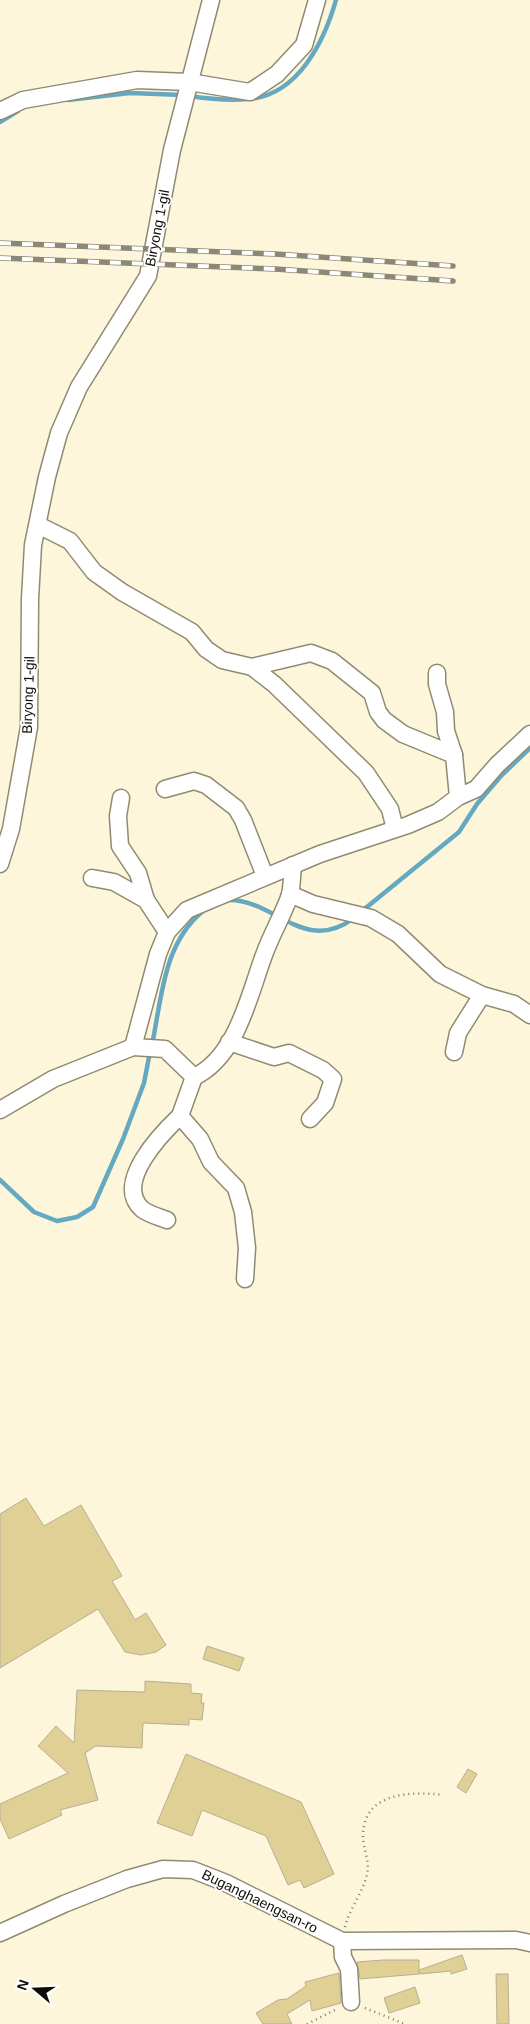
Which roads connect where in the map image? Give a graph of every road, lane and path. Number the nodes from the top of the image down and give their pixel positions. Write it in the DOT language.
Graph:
graph roads {
  1 [pos="211,0"];
  2 [pos="317,0"];
  3 [pos="189,84"];
  4 [pos="0,111"];
  5 [pos="38,525"];
  6 [pos="252,667"];
  7 [pos="437,673"];
  8 [pos="530,734"];
  9 [pos="454,755"];
  10 [pos="165,789"];
  11 [pos="458,797"];
  12 [pos="121,798"];
  13 [pos="395,829"];
  14 [pos="0,864"];
  15 [pos="293,865"];
  16 [pos="265,876"];
  17 [pos="92,878"];
  18 [pos="290,894"];
  19 [pos="146,900"];
  20 [pos="168,932"];
  21 [pos="482,995"];
  22 [pos="530,1015"];
  23 [pos="229,1042"];
  24 [pos="133,1048"];
  25 [pos="454,1052"];
  26 [pos="194,1078"];
  27 [pos="1,1105"];
  28 [pos="180,1116"];
  29 [pos="310,1119"];
  30 [pos="167,1220"];
  31 [pos="245,1279"];
  32 [pos="443,1795"];
  33 [pos="0,1933"];
  34 [pos="342,1941"];
  35 [pos="530,1943"];
  36 [pos="351,2002"];
  1 -- 3 [label="street, Biryong 1-gil"];
  2 -- 3 [label="street"];
  3 -- 4 [label="street"];
  3 -- 5 [label="street, Biryong 1-gil"];
  5 -- 6 [label="street"];
  5 -- 14 [label="street, Biryong 1-gil"];
  6 -- 9 [label="street"];
  6 -- 13 [label="street"];
  7 -- 9 [label="street"];
  8 -- 11 [label="street"];
  9 -- 11 [label="street"];
  10 -- 16 [label="street"];
  11 -- 13 [label="street"];
  12 -- 19 [label="street"];
  13 -- 15 [label="street"];
  15 -- 16 [label="street"];
  15 -- 18 [label="street"];
  16 -- 20 [label="street"];
  17 -- 19 [label="street"];
  18 -- 21 [label="street"];
  18 -- 23 [label="street"];
  19 -- 20 [label="street"];
  20 -- 24 [label="street"];
  21 -- 22 [label="street"];
  21 -- 25 [label="street"];
  23 -- 26 [label="street"];
  23 -- 29 [label="street"];
  24 -- 26 [label="street"];
  24 -- 27 [label="street"];
  26 -- 28 [label="street"];
  28 -- 30 [label="street"];
  28 -- 31 [label="street"];
  32 -- 34 [label="path"];
  33 -- 34 [label="street, Buganghaengsan-ro"];
  34 -- 35 [label="street, Buganghaengsan-ro"];
  34 -- 36 [label="street"];
}
